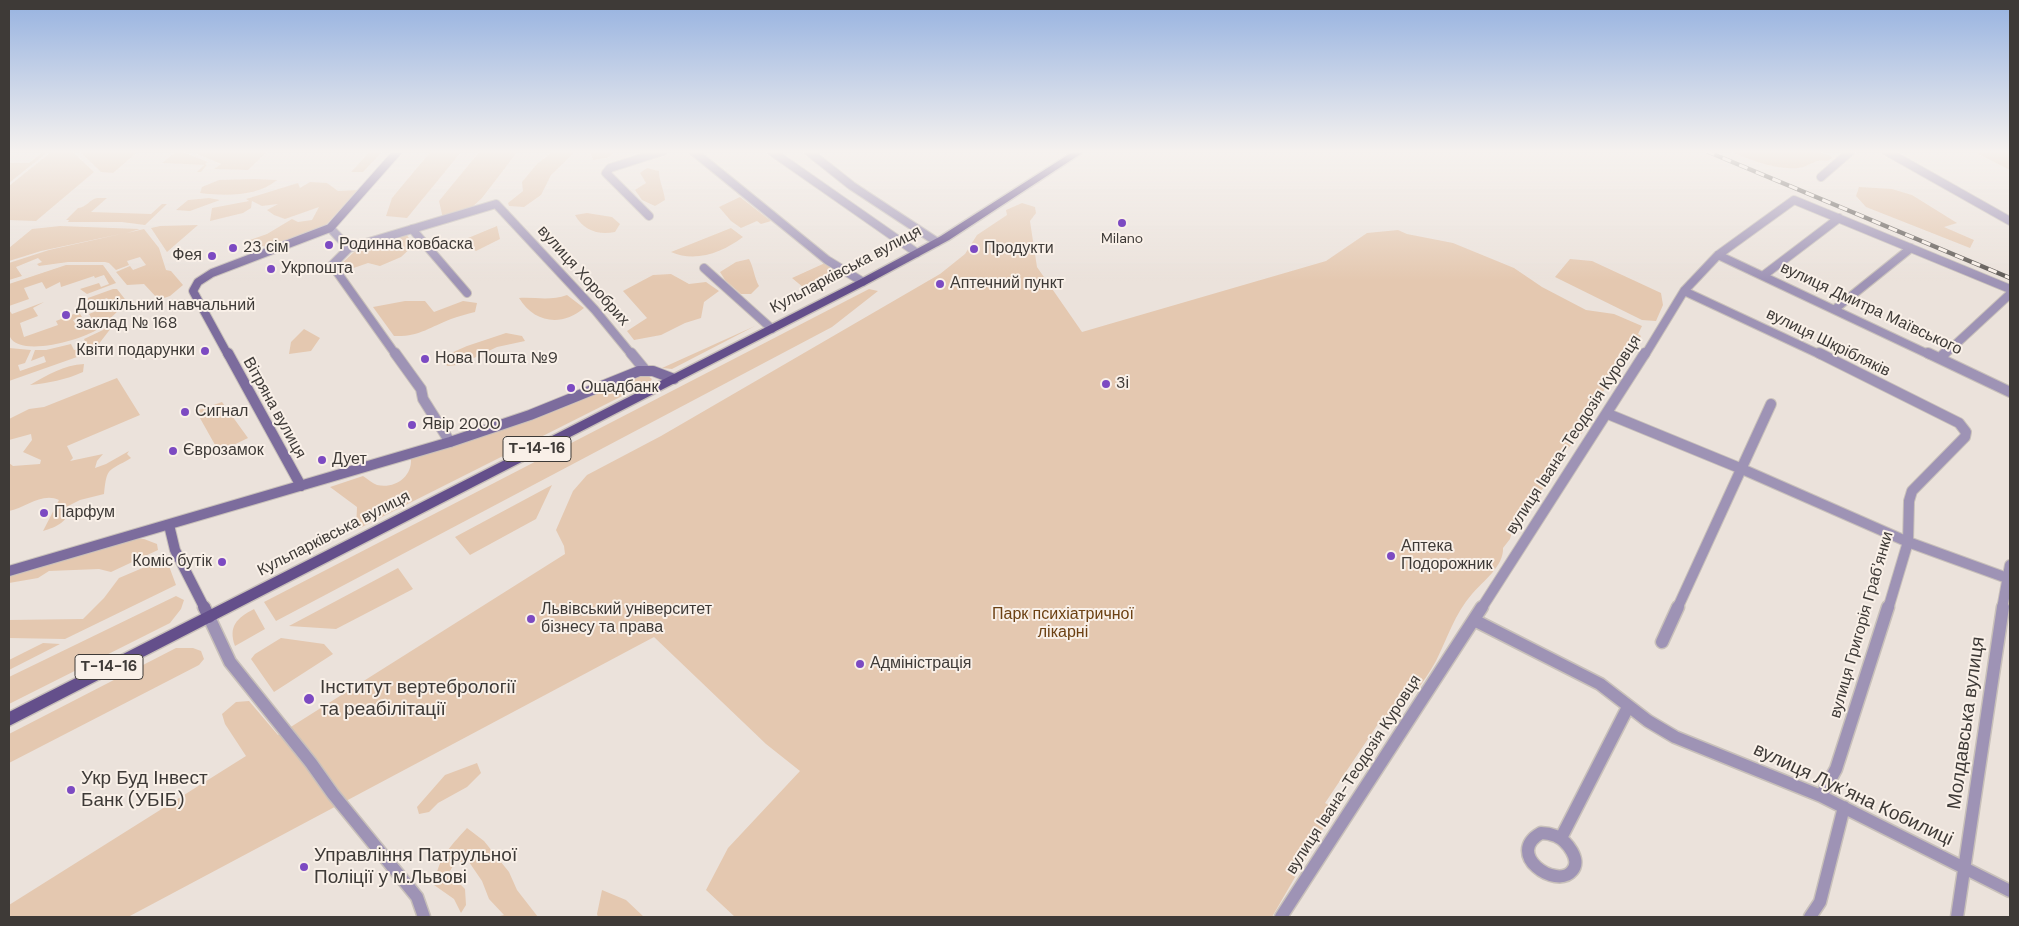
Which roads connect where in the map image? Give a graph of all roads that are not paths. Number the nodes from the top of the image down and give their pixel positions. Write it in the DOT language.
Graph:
graph roads {
  1 [pos="360,194"];
  2 [pos="627,194"];
  3 [pos="746,194"];
  4 [pos="833,194"];
  5 [pos="865,194"];
  6 [pos="1013,194"];
  7 [pos="1963,194"];
  8 [pos="649,216"];
  9 [pos="1839,218"];
  10 [pos="2010,221"];
  11 [pos="330,228"];
  12 [pos="412,229"];
  13 [pos="938,242"];
  14 [pos="349,248"];
  15 [pos="1912,248"];
  16 [pos="917,253"];
  17 [pos="1718,255"];
  18 [pos="704,268"];
  19 [pos="1764,275"];
  20 [pos="863,282"];
  21 [pos="2010,289"];
  22 [pos="1684,291"];
  23 [pos="467,293"];
  24 [pos="2010,294"];
  25 [pos="1835,309"];
  26 [pos="772,329"];
  27 [pos="1940,358"];
  28 [pos="646,370"];
  29 [pos="674,379"];
  30 [pos="2010,392"];
  31 [pos="1771,404"];
  32 [pos="1608,414"];
  33 [pos="1959,423"];
  34 [pos="450,442"];
  35 [pos="1742,469"];
  36 [pos="301,486"];
  37 [pos="169,525"];
  38 [pos="1908,542"];
  39 [pos="2010,565"];
  40 [pos="9,571"];
  41 [pos="2007,578"];
  42 [pos="209,617"];
  43 [pos="1474,620"];
  44 [pos="1662,642"];
  45 [pos="1628,706"];
  46 [pos="9,719"];
  47 [pos="1821,796"];
  48 [pos="1844,807"];
  49 [pos="1561,838"];
  50 [pos="1965,868"];
  51 [pos="2010,890"];
  52 [pos="424,917"];
  53 [pos="1281,917"];
  54 [pos="1810,917"];
  55 [pos="1957,917"];
  1 -- 11 [label="street"];
  2 -- 8 [label="street"];
  3 -- 20 [label="street"];
  4 -- 16 [label="street"];
  5 -- 13 [label="street"];
  6 -- 13 [label="main road, Кульпарківська вулиця / Т-14-16"];
  7 -- 10 [label="street"];
  9 -- 15 [label="street"];
  9 -- 17 [label="street, вулиця Івана-Теодозія Куровця"];
  9 -- 19 [label="street"];
  11 -- 14 [label="street"];
  11 -- 36 [label="street, Вітряна вулиця"];
  12 -- 14 [label="street, вулиця Хоробрих"];
  12 -- 23 [label="street"];
  12 -- 28 [label="street, вулиця Хоробрих"];
  13 -- 16 [label="main road, Кульпарківська вулиця / Т-14-16"];
  14 -- 34 [label="street"];
  15 -- 21 [label="street"];
  15 -- 25 [label="street"];
  16 -- 20 [label="main road, Кульпарківська вулиця / Т-14-16"];
  17 -- 19 [label="street, вулиця Дмитра Маївського"];
  17 -- 22 [label="street, вулиця Івана-Теодозія Куровця"];
  18 -- 26 [label="street"];
  19 -- 25 [label="street, вулиця Дмитра Маївського"];
  20 -- 26 [label="main road, Кульпарківська вулиця / Т-14-16"];
  22 -- 32 [label="street, вулиця Івана-Теодозія Куровця"];
  22 -- 33 [label="street, вулиця Шкрібляків"];
  24 -- 27 [label="street"];
  25 -- 27 [label="street, вулиця Дмитра Маївського"];
  26 -- 29 [label="main road, Кульпарківська вулиця / Т-14-16"];
  27 -- 30 [label="street, вулиця Дмитра Маївського"];
  28 -- 29 [label="street"];
  28 -- 34 [label="street"];
  29 -- 42 [label="main road, Кульпарківська вулиця / Т-14-16"];
  31 -- 35 [label="street"];
  32 -- 35 [label="street"];
  32 -- 43 [label="street, вулиця Івана-Теодозія Куровця"];
  33 -- 38 [label="street, вулиця Григорія Грабʼянки"];
  34 -- 36 [label="street"];
  35 -- 38 [label="street"];
  35 -- 44 [label="street"];
  36 -- 37 [label="street"];
  37 -- 40 [label="street"];
  37 -- 42 [label="street"];
  38 -- 41 [label="street"];
  38 -- 47 [label="street, вулиця Григорія Грабʼянки"];
  39 -- 41 [label="street, Молдавська вулиця"];
  41 -- 50 [label="street, Молдавська вулиця"];
  42 -- 46 [label="main road, Кульпарківська вулиця / Т-14-16"];
  42 -- 52 [label="street"];
  43 -- 45 [label="street, вулиця Лукʼяна Кобилиці"];
  43 -- 53 [label="street, вулиця Івана-Теодозія Куровця"];
  45 -- 47 [label="street, вулиця Лукʼяна Кобилиці"];
  45 -- 49 [label="street"];
  47 -- 48 [label="street, вулиця Лукʼяна Кобилиці"];
  48 -- 50 [label="street, вулиця Лукʼяна Кобилиці"];
  48 -- 54 [label="street"];
  50 -- 51 [label="street, вулиця Лукʼяна Кобилиці"];
  50 -- 55 [label="street, Молдавська вулиця"];
}
